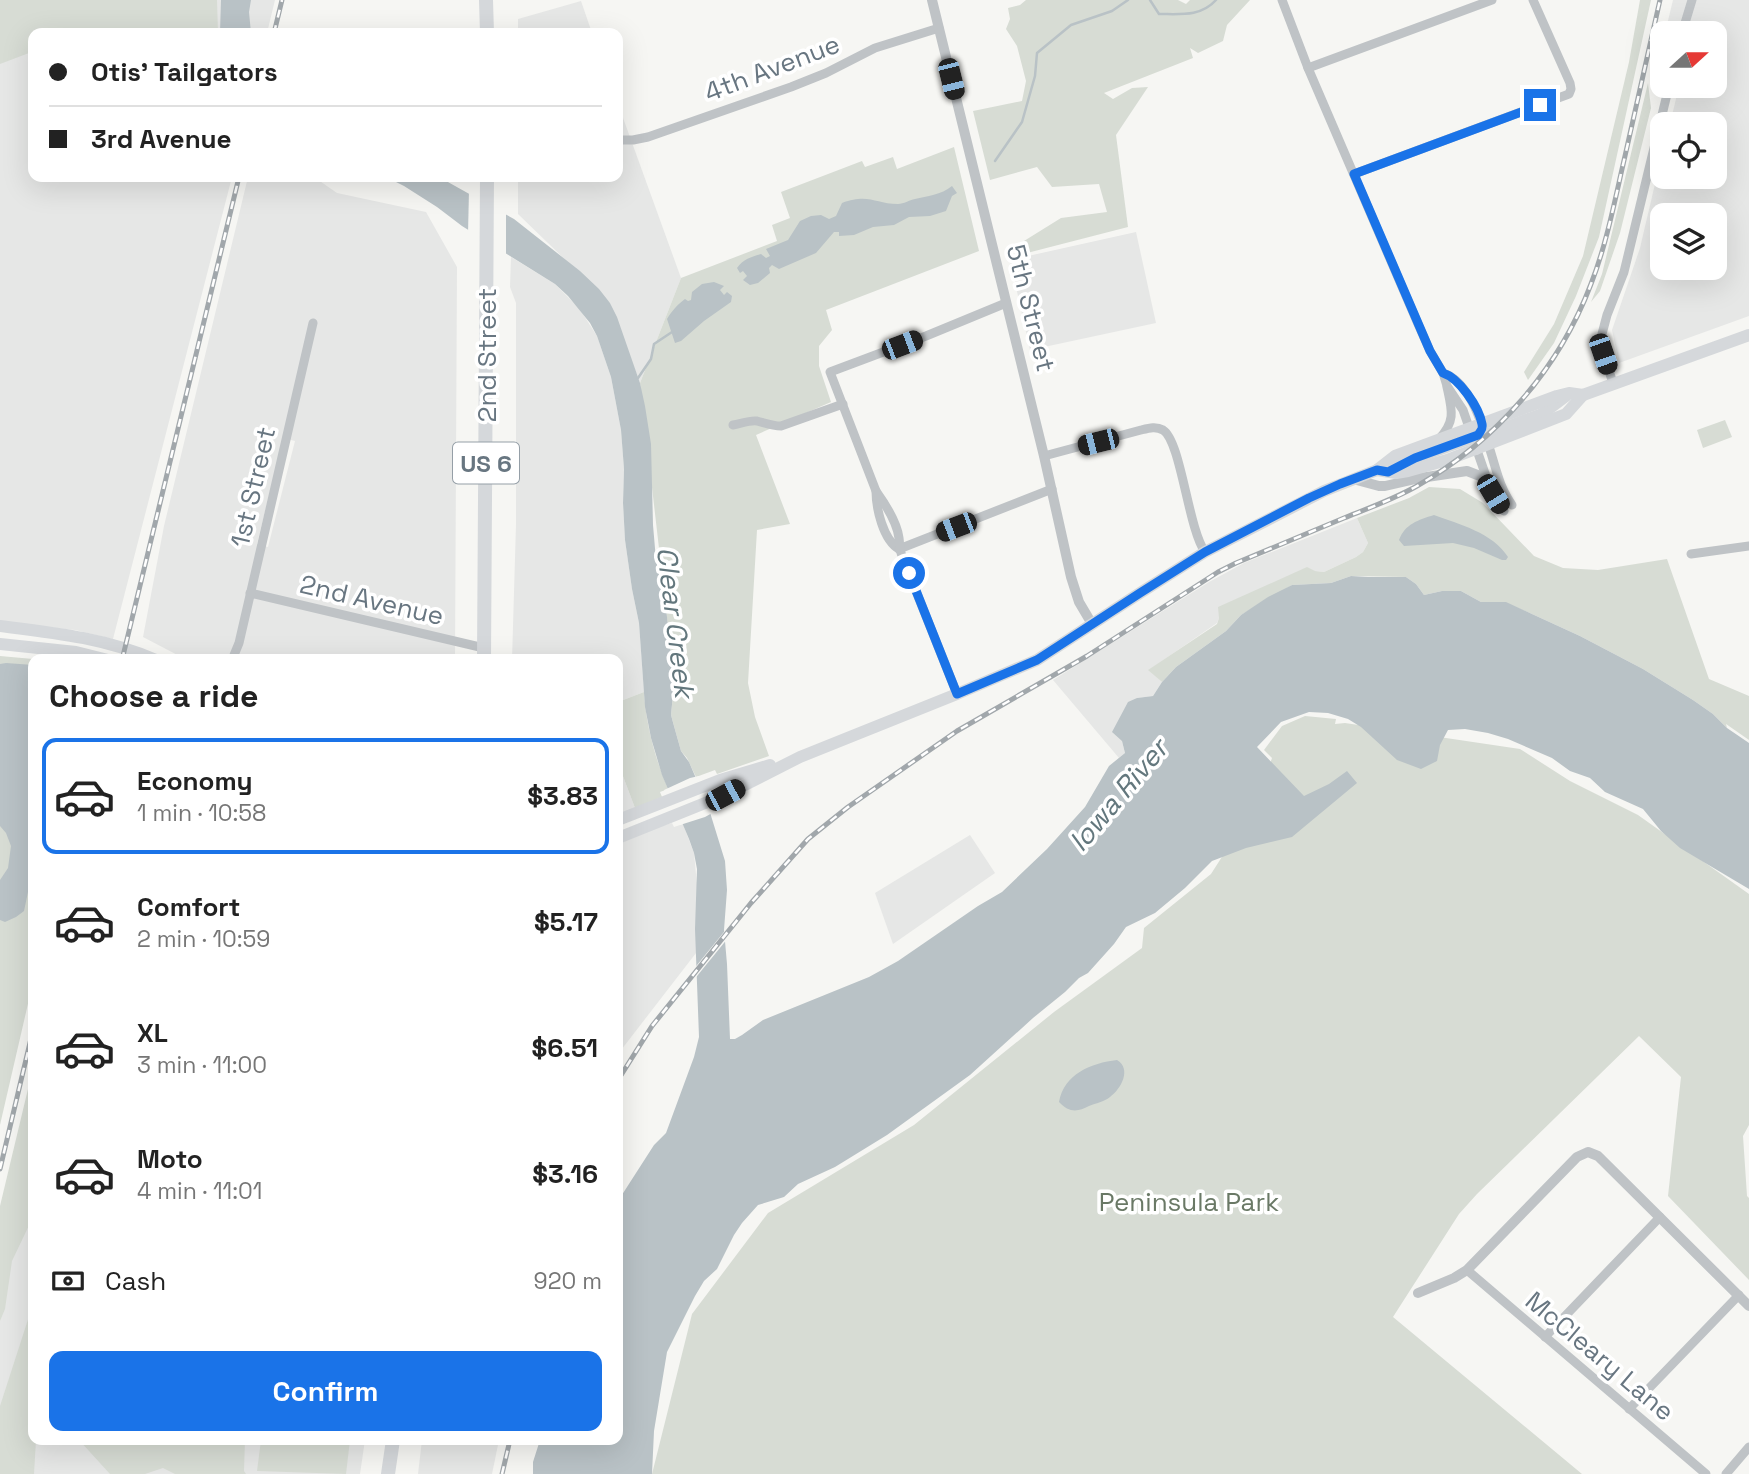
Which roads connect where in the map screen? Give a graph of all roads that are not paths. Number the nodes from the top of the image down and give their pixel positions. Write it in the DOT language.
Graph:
graph roads {
  1 [pos="486,0"];
  2 [pos="932,0"];
  3 [pos="1282,0"];
  4 [pos="1533,0"];
  5 [pos="1692,0"];
  6 [pos="1486,1"];
  7 [pos="1686,21"];
  8 [pos="939,27"];
  9 [pos="487,28"];
  10 [pos="1308,68"];
  11 [pos="1666,98"];
  12 [pos="623,140"];
  13 [pos="1354,174"];
  14 [pos="487,182"];
  15 [pos="1006,303"];
  16 [pos="313,323"];
  17 [pos="1749,335"];
  18 [pos="1443,373"];
  19 [pos="1613,383"];
  20 [pos="1447,386"];
  21 [pos="1583,395"];
  22 [pos="843,404"];
  23 [pos="733,425"];
  24 [pos="1479,436"];
  25 [pos="1439,440"];
  26 [pos="1044,456"];
  27 [pos="1382,471"];
  28 [pos="1353,479"];
  29 [pos="1488,482"];
  30 [pos="1052,489"];
  31 [pos="1749,546"];
  32 [pos="899,549"];
  33 [pos="1205,552"];
  34 [pos="1691,554"];
  35 [pos="250,593"];
  36 [pos="1093,624"];
  37 [pos="0,626"];
  38 [pos="0,644"];
  39 [pos="84,654"];
  40 [pos="142,654"];
  41 [pos="234,654"];
  42 [pos="484,654"];
  43 [pos="957,694"];
  44 [pos="800,757"];
  45 [pos="623,818"];
  46 [pos="623,836"];
  47 [pos="1660,1217"];
  48 [pos="1467,1270"];
  49 [pos="1418,1293"];
  50 [pos="1739,1295"];
  51 [pos="1749,1306"];
  52 [pos="1545,1337"];
  53 [pos="1629,1409"];
  54 [pos="392,1445"];
  55 [pos="1749,1447"];
  56 [pos="388,1474"];
  57 [pos="1706,1474"];
  58 [pos="1726,1474"];
  1 -- 9 [label="main road"];
  2 -- 8 [label="street, 5th Street"];
  3 -- 10 [label="street"];
  4 -- 13 [label="street"];
  5 -- 7 [label="street"];
  6 -- 10 [label="street"];
  8 -- 12 [label="street, 4th Avenue"];
  8 -- 15 [label="street, 5th Street"];
  10 -- 13 [label="street"];
  11 -- 19 [label="street"];
  13 -- 18 [label="street"];
  14 -- 42 [label="main road, 2nd Street / US 6"];
  15 -- 22 [label="street"];
  15 -- 26 [label="street, 5th Street"];
  16 -- 35 [label="street, 1st Street"];
  17 -- 19 [label="main road"];
  18 -- 20 [label="street"];
  18 -- 24 [label="street"];
  19 -- 21 [label="main road"];
  20 -- 24 [label="street"];
  20 -- 25 [label="street"];
  21 -- 24 [label="main road"];
  21 -- 24 [label="main road"];
  22 -- 23 [label="street"];
  22 -- 32 [label="street"];
  24 -- 25 [label="main road"];
  24 -- 27 [label="main road"];
  24 -- 29 [label="street"];
  24 -- 29 [label="street"];
  25 -- 27 [label="main road"];
  26 -- 30 [label="street, 5th Street"];
  26 -- 33 [label="street"];
  27 -- 28 [label="main road"];
  28 -- 29 [label="street"];
  28 -- 33 [label="main road"];
  30 -- 32 [label="street"];
  30 -- 36 [label="street, 5th Street"];
  31 -- 34 [label="street"];
  32 -- 43 [label="street"];
  33 -- 36 [label="main road"];
  35 -- 41 [label="street, 1st Street"];
  35 -- 42 [label="street, 2nd Avenue"];
  36 -- 43 [label="main road"];
  37 -- 40 [label="main road"];
  38 -- 39 [label="main road"];
  43 -- 44 [label="main road"];
  44 -- 45 [label="main road"];
  44 -- 46 [label="main road"];
  47 -- 48 [label="street"];
  47 -- 50 [label="street"];
  47 -- 52 [label="street"];
  48 -- 49 [label="street"];
  48 -- 52 [label="street, McCleary Lane"];
  50 -- 51 [label="street"];
  50 -- 53 [label="street"];
  52 -- 53 [label="street, McCleary Lane"];
  53 -- 57 [label="street, McCleary Lane"];
  54 -- 56 [label="main road"];
  55 -- 58 [label="street"];
}
